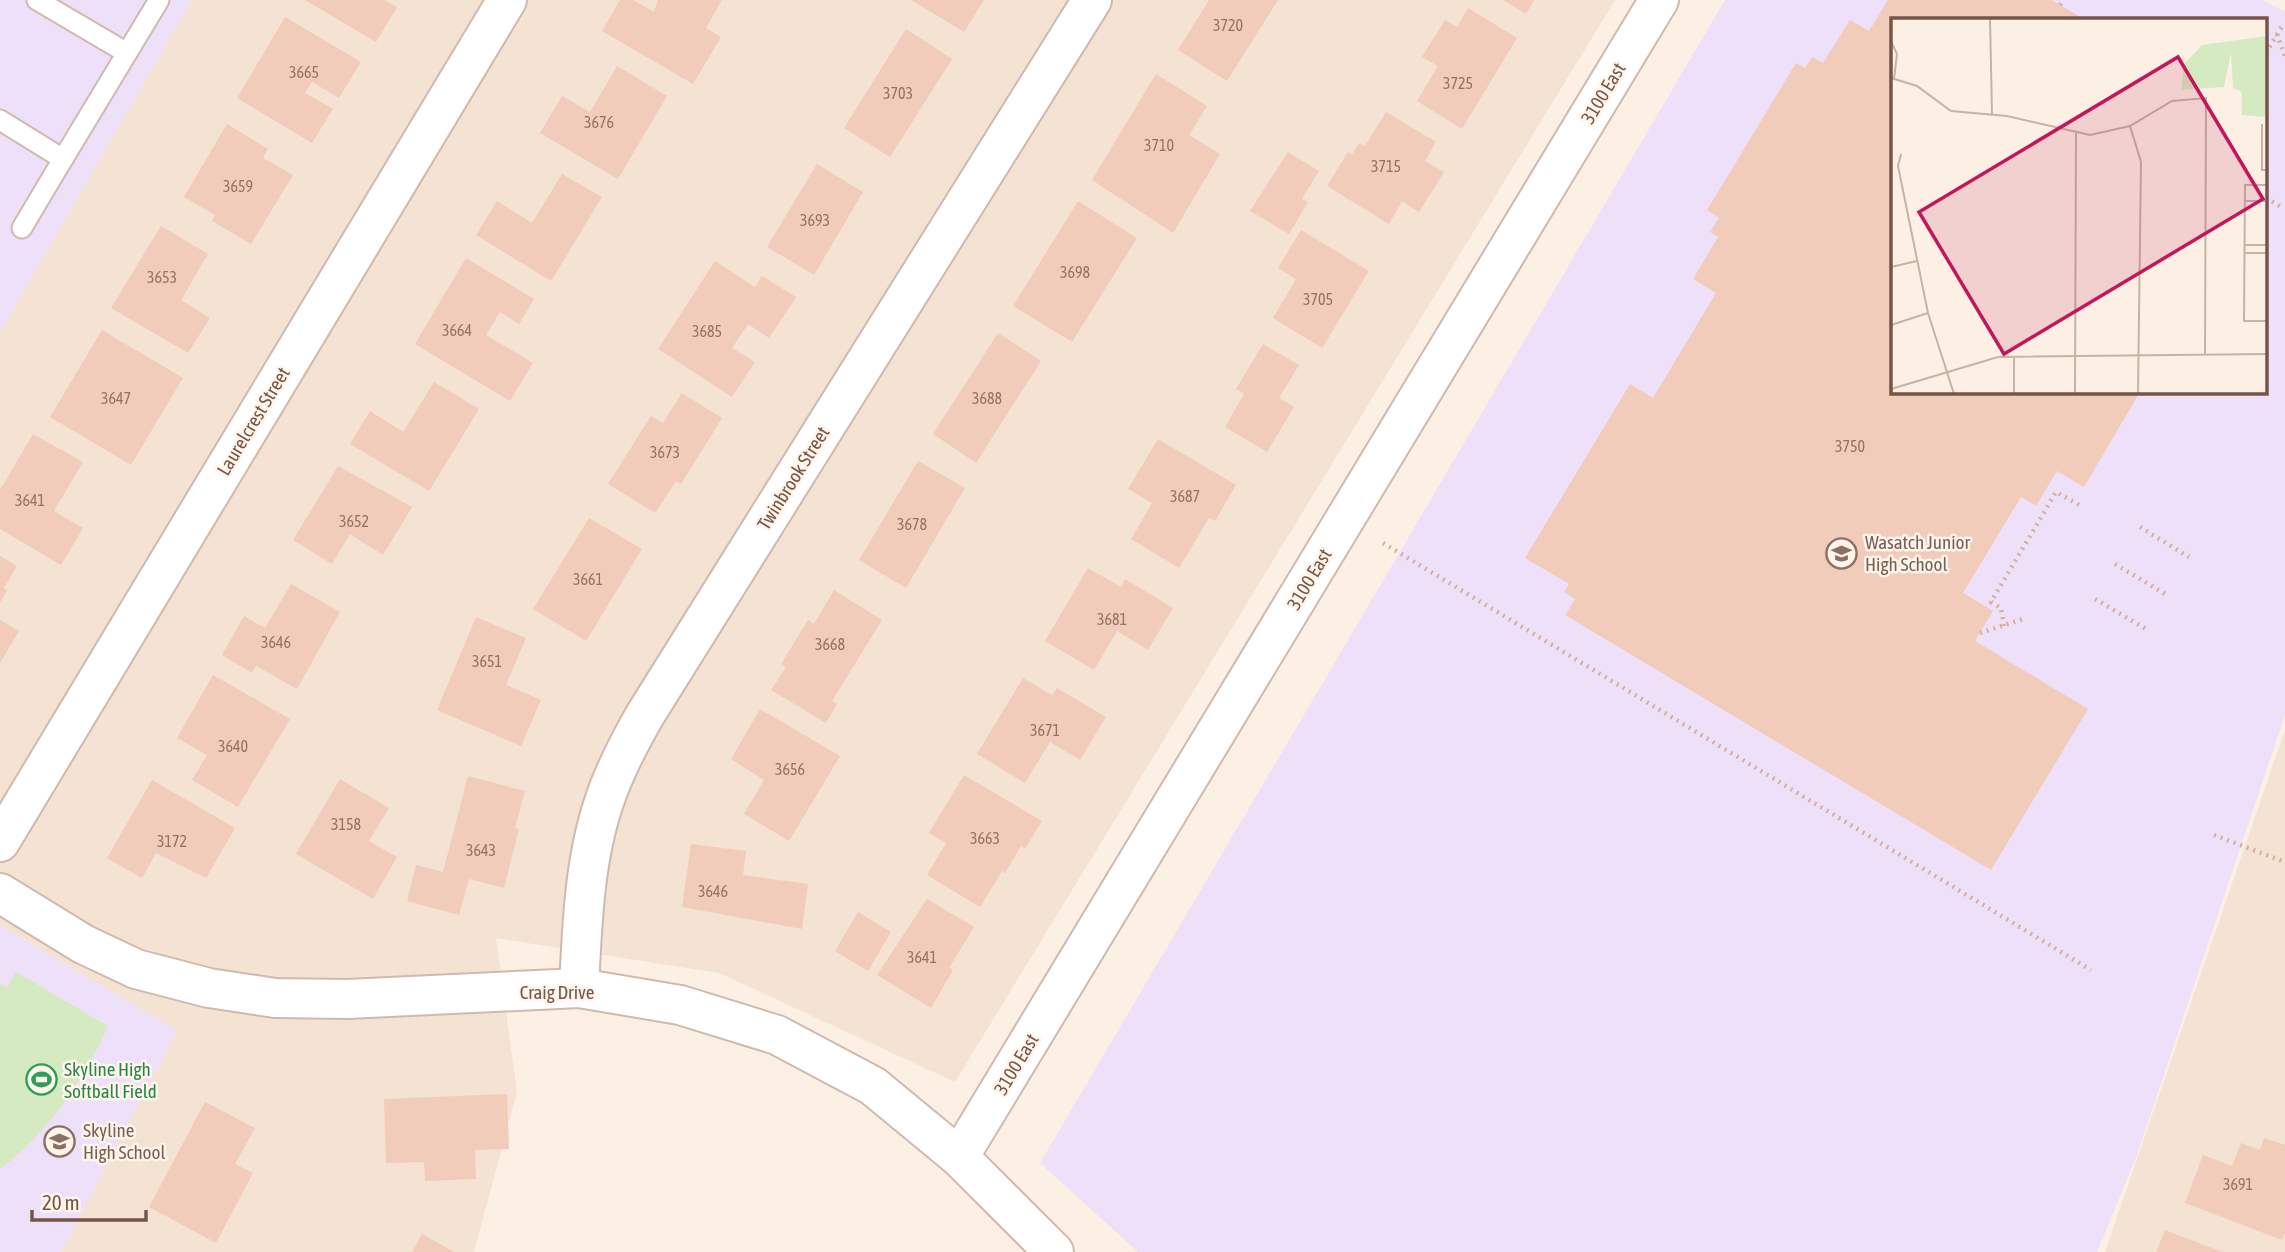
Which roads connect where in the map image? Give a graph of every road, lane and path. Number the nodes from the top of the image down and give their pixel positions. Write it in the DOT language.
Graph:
graph roads {
  1 [pos="37,0"];
  2 [pos="159,0"];
  3 [pos="507,0"];
  4 [pos="1092,0"];
  5 [pos="1659,0"];
  6 [pos="2284,23"];
  7 [pos="2277,34"];
  8 [pos="2268,50"];
  9 [pos="127,53"];
  10 [pos="2285,57"];
  11 [pos="0,121"];
  12 [pos="63,159"];
  13 [pos="2268,199"];
  14 [pos="2283,208"];
  15 [pos="22,228"];
  16 [pos="2081,506"];
  17 [pos="2140,527"];
  18 [pos="1382,544"];
  19 [pos="2189,557"];
  20 [pos="2115,564"];
  21 [pos="2166,595"];
  22 [pos="2095,599"];
  23 [pos="2023,620"];
  24 [pos="2004,626"];
  25 [pos="2146,629"];
  26 [pos="1980,634"];
  27 [pos="2214,835"];
  28 [pos="0,842"];
  29 [pos="2285,862"];
  30 [pos="0,893"];
  31 [pos="2091,970"];
  32 [pos="579,988"];
  33 [pos="959,1157"];
  34 [pos="1054,1252"];
  1 -- 9 [label="lane"];
  2 -- 9 [label="lane"];
  3 -- 28 [label="street, Laurelcrest Street"];
  4 -- 32 [label="street, Twinbrook Street"];
  5 -- 33 [label="street, 3100 East"];
  6 -- 7 [label="path"];
  7 -- 8 [label="path"];
  7 -- 10 [label="path"];
  9 -- 12 [label="lane"];
  11 -- 12 [label="lane"];
  12 -- 15 [label="lane"];
  13 -- 14 [label="path"];
  16 -- 24 [label="path"];
  17 -- 19 [label="path"];
  18 -- 31 [label="path"];
  20 -- 21 [label="path"];
  22 -- 25 [label="path"];
  23 -- 24 [label="path"];
  24 -- 26 [label="path"];
  27 -- 29 [label="path"];
  30 -- 32 [label="street, Craig Drive"];
  32 -- 33 [label="street, Craig Drive"];
  33 -- 34 [label="street, Craig Drive"];
}
